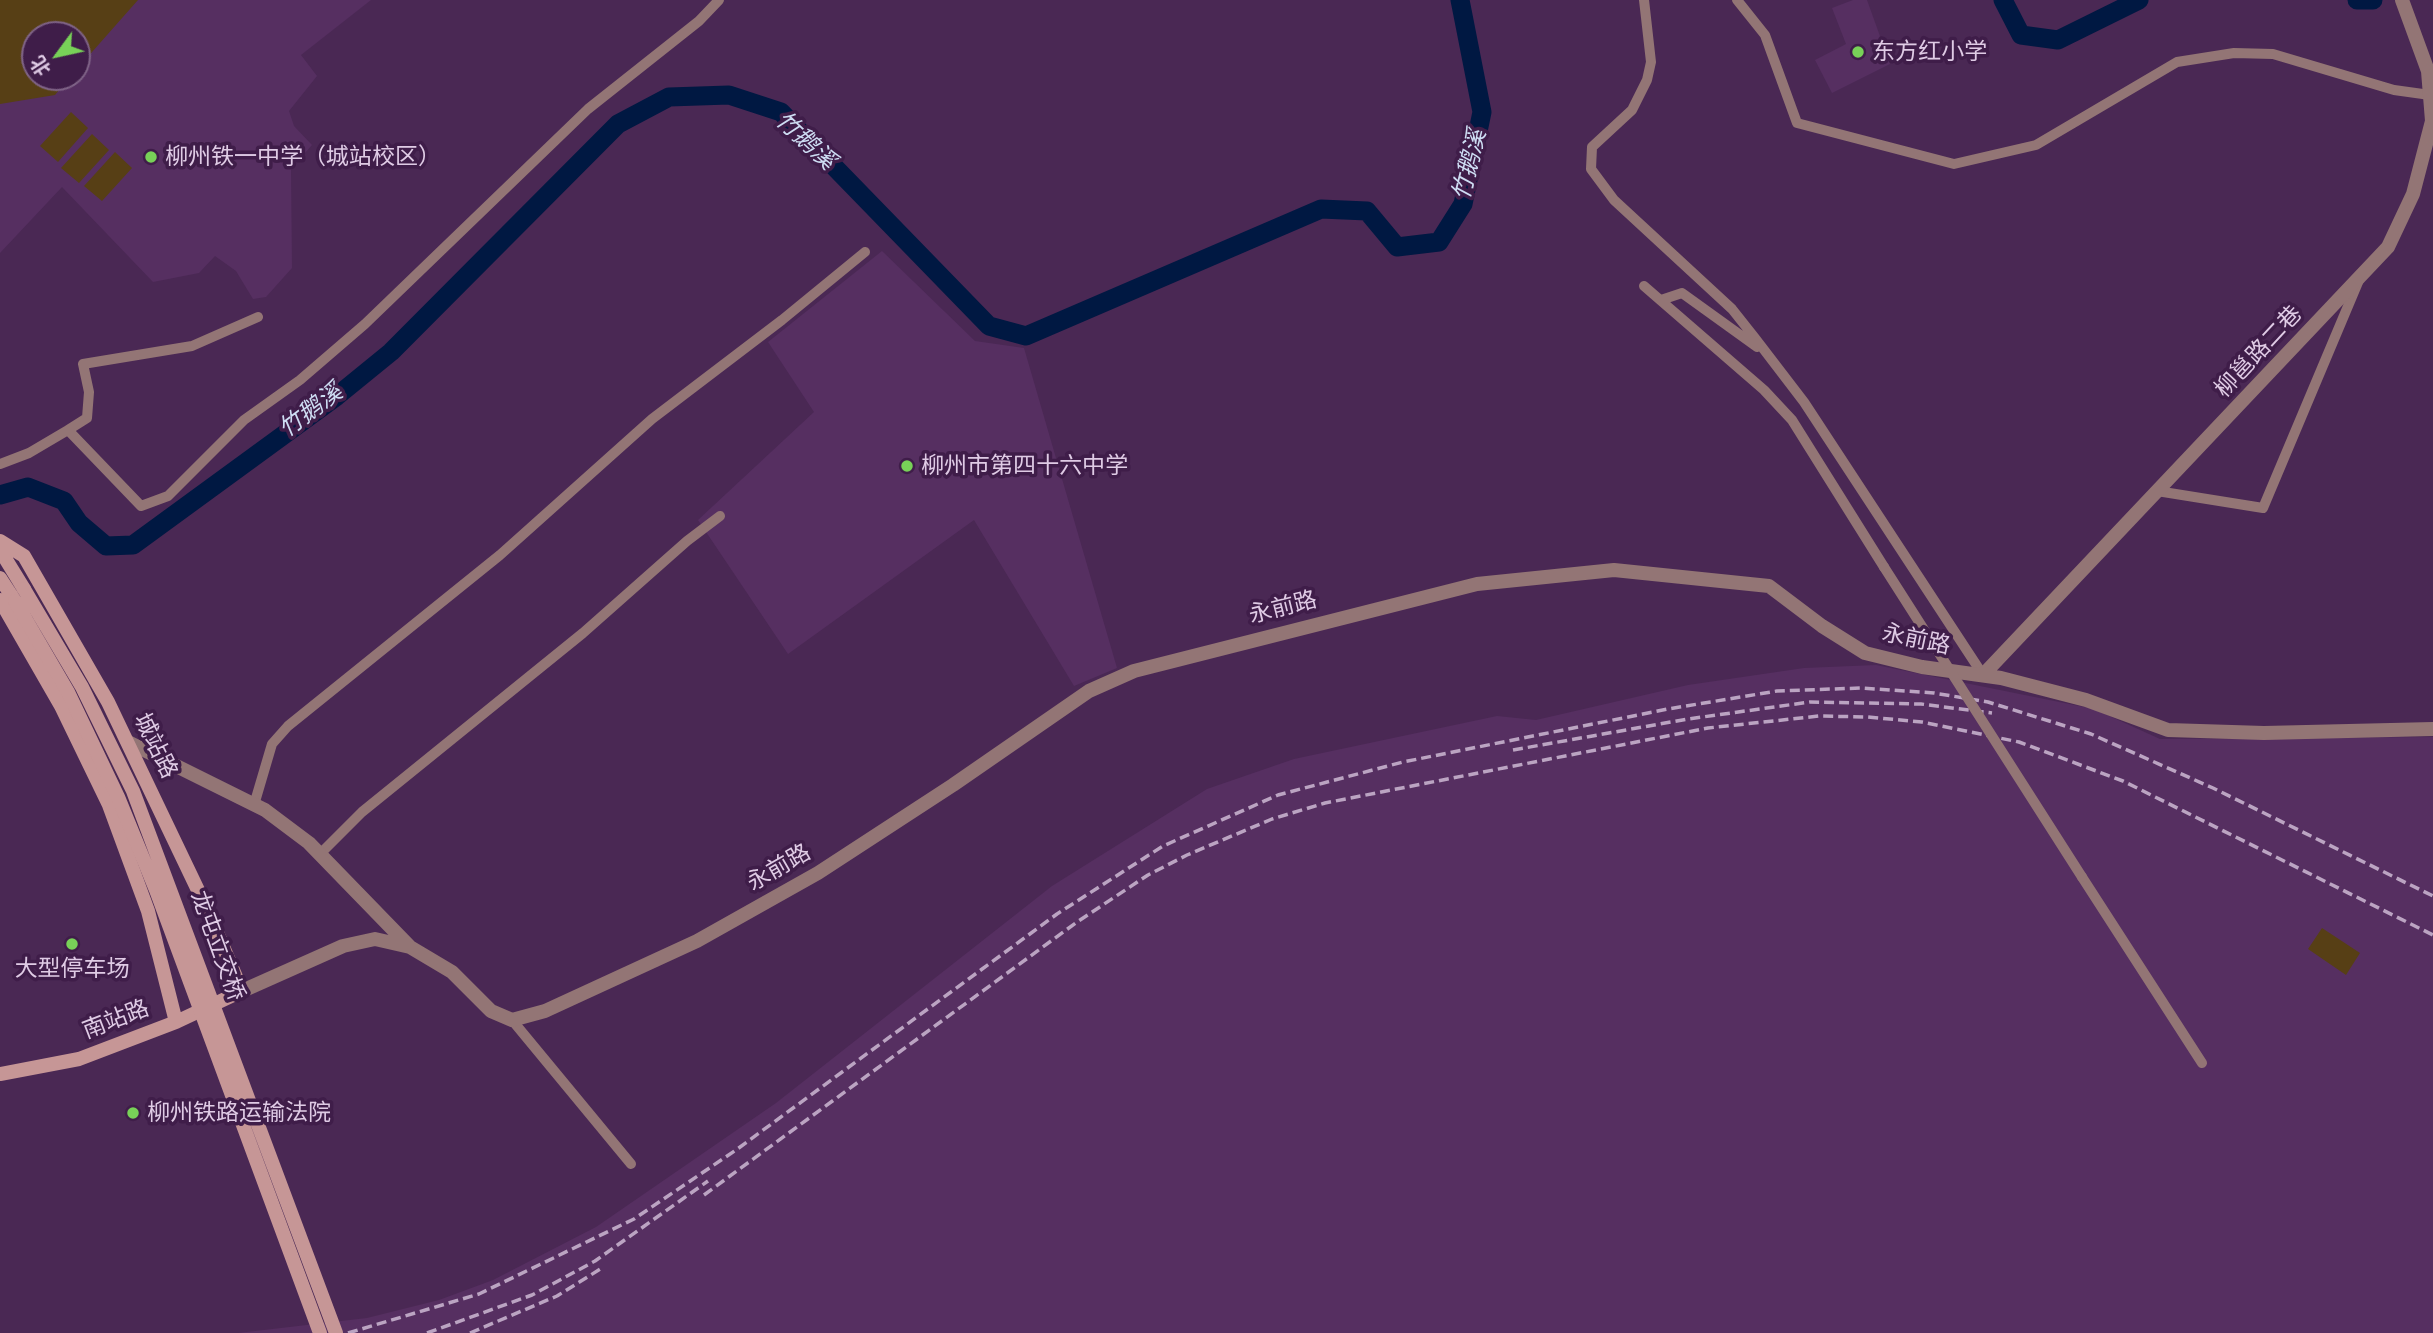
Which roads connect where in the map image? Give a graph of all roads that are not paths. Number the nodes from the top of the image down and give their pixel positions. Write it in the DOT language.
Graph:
graph roads {
  1 [pos="719,0"];
  2 [pos="1644,0"];
  3 [pos="1737,0"];
  4 [pos="2402,0"];
  5 [pos="2430,95"];
  6 [pos="865,252"];
  7 [pos="2361,276"];
  8 [pos="1644,286"];
  9 [pos="1661,300"];
  10 [pos="258,317"];
  11 [pos="1768,355"];
  12 [pos="68,430"];
  13 [pos="0,464"];
  14 [pos="2157,491"];
  15 [pos="720,516"];
  16 [pos="0,541"];
  17 [pos="0,550"];
  18 [pos="0,578"];
  19 [pos="7,601"];
  20 [pos="1983,675"];
  21 [pos="2433,729"];
  22 [pos="128,741"];
  23 [pos="254,805"];
  24 [pos="320,854"];
  25 [pos="410,947"];
  26 [pos="242,991"];
  27 [pos="512,1020"];
  28 [pos="176,1022"];
  29 [pos="2202,1063"];
  30 [pos="0,1074"];
  31 [pos="631,1164"];
  32 [pos="320,1333"];
  33 [pos="336,1333"];
  1 -- 12 [label="street"];
  2 -- 11 [label="street"];
  3 -- 5 [label="street"];
  4 -- 5 [label="street, 柳邕路二巷"];
  5 -- 7 [label="street, 柳邕路二巷"];
  6 -- 23 [label="street"];
  7 -- 14 [label="street, 柳邕路二巷"];
  7 -- 14 [label="street"];
  8 -- 9 [label="street"];
  9 -- 11 [label="street"];
  9 -- 29 [label="street, bridge"];
  10 -- 12 [label="street"];
  11 -- 20 [label="street"];
  12 -- 13 [label="street"];
  14 -- 20 [label="street, 柳邕路二巷"];
  15 -- 24 [label="street"];
  16 -- 22 [label="main road, 城站路"];
  17 -- 33 [label="main road, 龙屯立交桥, bridge"];
  18 -- 19 [label="main road"];
  19 -- 28 [label="main road"];
  19 -- 32 [label="main road, 龙屯立交桥, bridge"];
  20 -- 21 [label="street, 永前路"];
  20 -- 27 [label="street, 永前路"];
  22 -- 23 [label="street"];
  22 -- 26 [label="main road, 城站路"];
  23 -- 24 [label="street"];
  24 -- 25 [label="street"];
  25 -- 26 [label="street"];
  25 -- 27 [label="street"];
  26 -- 28 [label="main road, 南站路"];
  27 -- 31 [label="street"];
  28 -- 30 [label="main road, 南站路"];
}
